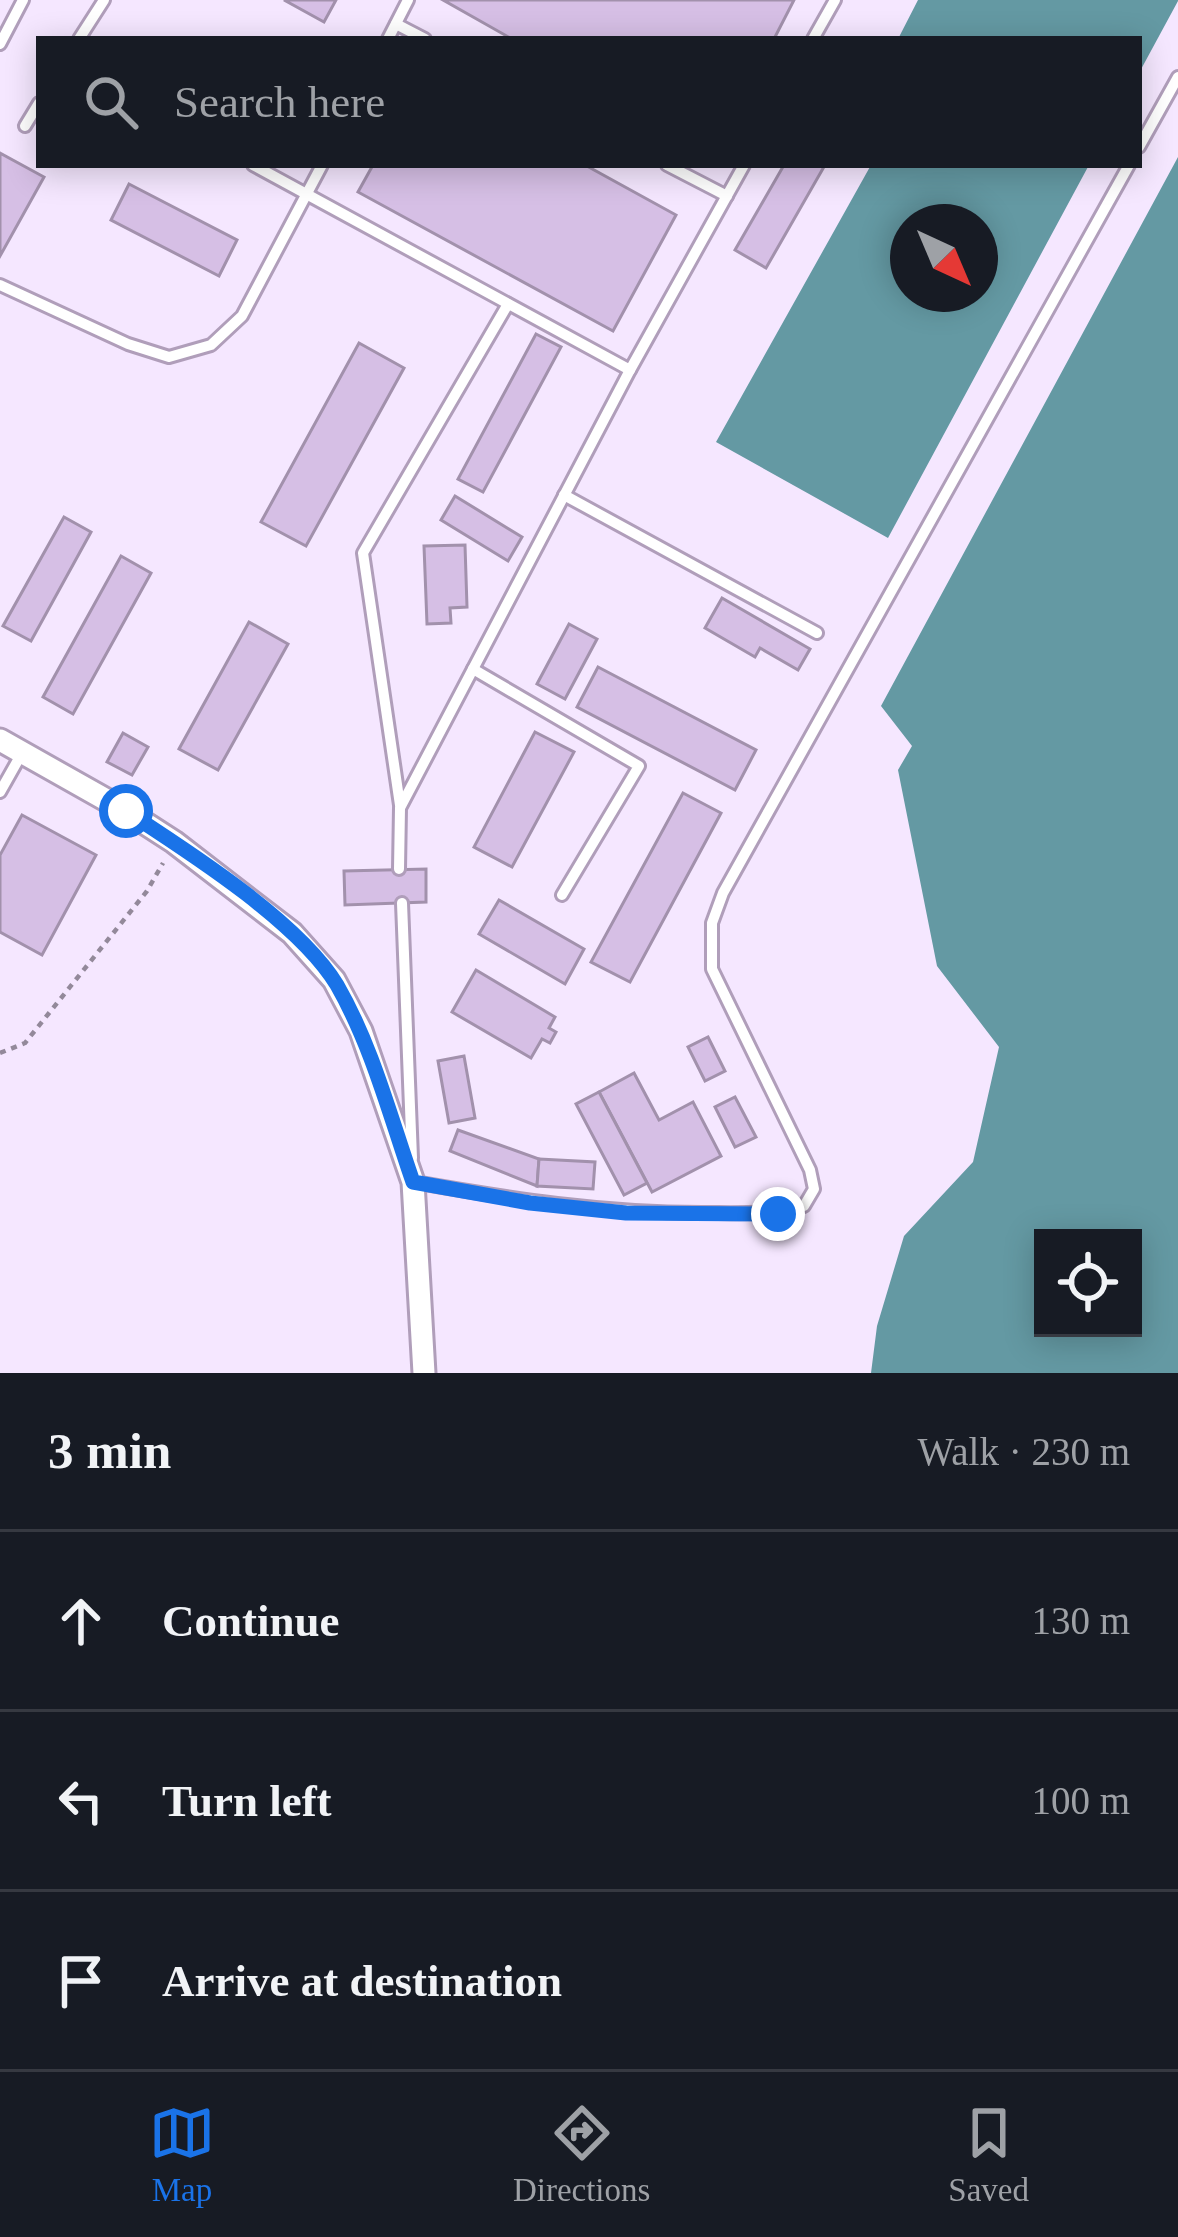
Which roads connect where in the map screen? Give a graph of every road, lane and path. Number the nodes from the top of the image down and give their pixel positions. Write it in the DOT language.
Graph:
graph roads {
  1 [pos="23,0"];
  2 [pos="104,0"];
  3 [pos="408,0"];
  4 [pos="835,0"];
  5 [pos="396,24"];
  6 [pos="81,36"];
  7 [pos="390,36"];
  8 [pos="419,36"];
  9 [pos="815,36"];
  10 [pos="0,44"];
  11 [pos="1178,77"];
  12 [pos="36,108"];
  13 [pos="25,126"];
  14 [pos="1142,143"];
  15 [pos="258,168"];
  16 [pos="320,168"];
  17 [pos="674,168"];
  18 [pos="741,168"];
  19 [pos="1127,168"];
  20 [pos="306,194"];
  21 [pos="727,196"];
  22 [pos="0,285"];
  23 [pos="508,304"];
  24 [pos="630,370"];
  25 [pos="564,495"];
  26 [pos="817,633"];
  27 [pos="473,669"];
  28 [pos="0,740"];
  29 [pos="22,753"];
  30 [pos="0,792"];
  31 [pos="400,808"];
  32 [pos="174,842"];
  33 [pos="399,869"];
  34 [pos="562,896"];
  35 [pos="402,903"];
  36 [pos="0,1053"];
  37 [pos="413,1182"];
  38 [pos="424,1373"];
  1 -- 10 [label="lane"];
  2 -- 6 [label="lane"];
  3 -- 5 [label="lane"];
  4 -- 9 [label="lane"];
  5 -- 7 [label="lane"];
  5 -- 8 [label="lane"];
  11 -- 14 [label="lane"];
  12 -- 13 [label="lane"];
  15 -- 20 [label="lane"];
  16 -- 20 [label="lane"];
  17 -- 21 [label="lane"];
  18 -- 21 [label="lane"];
  19 -- 37 [label="lane"];
  20 -- 22 [label="lane"];
  20 -- 23 [label="lane"];
  21 -- 24 [label="lane"];
  23 -- 24 [label="lane"];
  23 -- 31 [label="lane"];
  24 -- 25 [label="lane"];
  25 -- 26 [label="lane"];
  25 -- 27 [label="lane"];
  27 -- 31 [label="lane"];
  27 -- 34 [label="lane"];
  28 -- 29 [label="street"];
  29 -- 30 [label="lane"];
  29 -- 32 [label="street"];
  31 -- 33 [label="lane"];
  32 -- 36 [label="path"];
  32 -- 37 [label="street"];
  35 -- 37 [label="lane"];
  37 -- 38 [label="street"];
}
